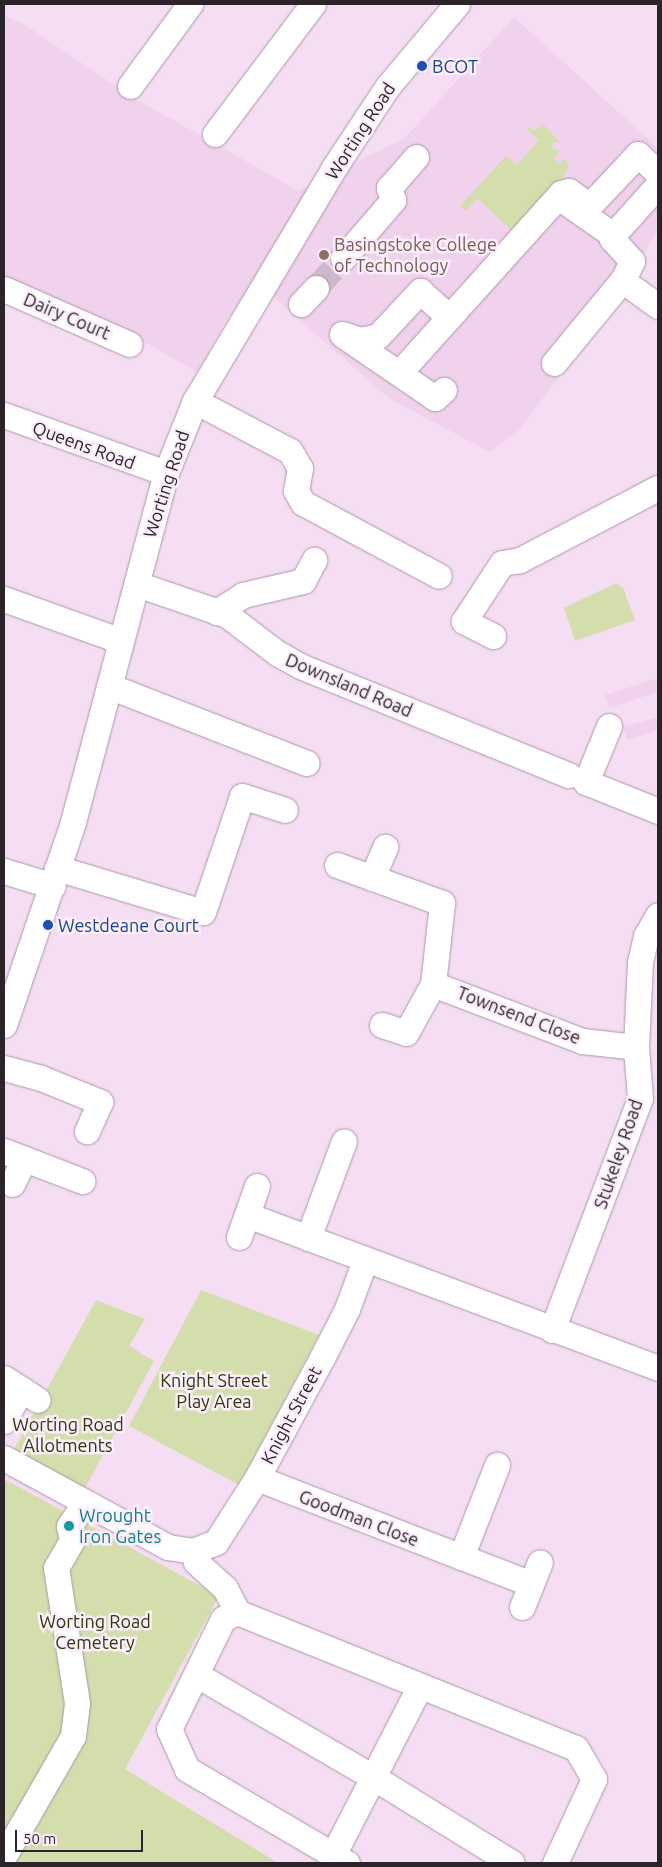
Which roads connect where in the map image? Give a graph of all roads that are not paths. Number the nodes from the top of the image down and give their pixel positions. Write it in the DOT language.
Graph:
graph roads {
  1 [pos="188,4"];
  2 [pos="313,4"];
  3 [pos="457,4"];
  4 [pos="130,86"];
  5 [pos="215,134"];
  6 [pos="416,157"];
  7 [pos="658,173"];
  8 [pos="658,185"];
  9 [pos="561,193"];
  10 [pos="613,235"];
  11 [pos="343,258"];
  12 [pos="633,288"];
  13 [pos="4,289"];
  14 [pos="658,306"];
  15 [pos="449,316"];
  16 [pos="129,344"];
  17 [pos="554,364"];
  18 [pos="399,373"];
  19 [pos="444,390"];
  20 [pos="195,401"];
  21 [pos="4,415"];
  22 [pos="166,473"];
  23 [pos="658,488"];
  24 [pos="314,560"];
  25 [pos="439,576"];
  26 [pos="137,584"];
  27 [pos="4,599"];
  28 [pos="216,612"];
  29 [pos="494,636"];
  30 [pos="121,641"];
  31 [pos="108,686"];
  32 [pos="609,726"];
  33 [pos="306,763"];
  34 [pos="577,778"];
  35 [pos="285,810"];
  36 [pos="658,811"];
  37 [pos="385,847"];
  38 [pos="337,865"];
  39 [pos="4,871"];
  40 [pos="55,878"];
  41 [pos="372,878"];
  42 [pos="658,915"];
  43 [pos="433,984"];
  44 [pos="6,1012"];
  45 [pos="382,1025"];
  46 [pos="636,1047"];
  47 [pos="4,1068"];
  48 [pos="649,1078"];
  49 [pos="87,1131"];
  50 [pos="344,1141"];
  51 [pos="14,1155"];
  52 [pos="82,1182"];
  53 [pos="12,1184"];
  54 [pos="257,1186"];
  55 [pos="308,1238"];
  56 [pos="365,1260"];
  57 [pos="552,1330"];
  58 [pos="658,1368"];
  59 [pos="21,1389"];
  60 [pos="4,1421"];
  61 [pos="4,1458"];
  62 [pos="497,1465"];
  63 [pos="258,1478"];
  64 [pos="86,1502"];
  65 [pos="193,1551"];
  66 [pos="461,1557"];
  67 [pos="522,1607"];
  68 [pos="237,1612"];
  69 [pos="197,1675"];
  70 [pos="420,1686"];
  71 [pos="373,1776"];
  72 [pos="4,1856"];
  73 [pos="340,1859"];
  74 [pos="512,1863"];
  75 [pos="555,1863"];
  1 -- 4 [label="street"];
  2 -- 5 [label="street"];
  3 -- 20 [label="street, Worting Road"];
  6 -- 11 [label="street"];
  7 -- 9 [label="street"];
  8 -- 10 [label="street"];
  9 -- 10 [label="street"];
  9 -- 15 [label="street"];
  10 -- 17 [label="street"];
  12 -- 14 [label="street"];
  13 -- 16 [label="street, Dairy Court"];
  15 -- 18 [label="street"];
  15 -- 18 [label="street"];
  18 -- 19 [label="street"];
  20 -- 22 [label="street, Worting Road"];
  20 -- 25 [label="street"];
  21 -- 22 [label="street, Queens Road"];
  22 -- 26 [label="street, Worting Road"];
  23 -- 29 [label="street"];
  24 -- 28 [label="street"];
  26 -- 28 [label="street, Downsland Road"];
  26 -- 30 [label="street, Worting Road"];
  27 -- 30 [label="street"];
  28 -- 34 [label="street, Downsland Road"];
  30 -- 31 [label="street, Worting Road"];
  31 -- 33 [label="street"];
  31 -- 40 [label="street, Worting Road"];
  32 -- 34 [label="street"];
  34 -- 36 [label="street, Downsland Road"];
  35 -- 40 [label="street"];
  37 -- 41 [label="street"];
  38 -- 41 [label="street"];
  39 -- 40 [label="street"];
  40 -- 44 [label="street, Worting Road"];
  41 -- 43 [label="street"];
  42 -- 46 [label="street, Stukeley Road"];
  43 -- 45 [label="street"];
  43 -- 46 [label="street, Townsend Close"];
  46 -- 48 [label="street, Stukeley Road"];
  47 -- 49 [label="street"];
  48 -- 57 [label="street, Stukeley Road"];
  50 -- 55 [label="street"];
  51 -- 52 [label="street"];
  51 -- 53 [label="street"];
  54 -- 55 [label="street"];
  55 -- 56 [label="street"];
  56 -- 57 [label="street"];
  56 -- 63 [label="street, Knight Street"];
  57 -- 58 [label="street"];
  59 -- 60 [label="street"];
  61 -- 64 [label="street"];
  62 -- 66 [label="street"];
  63 -- 65 [label="street, Knight Street"];
  63 -- 66 [label="street, Goodman Close"];
  64 -- 65 [label="street"];
  64 -- 72 [label="street"];
  65 -- 68 [label="street"];
  66 -- 67 [label="street, Goodman Close"];
  68 -- 69 [label="street"];
  68 -- 70 [label="street"];
  69 -- 71 [label="street"];
  69 -- 73 [label="street"];
  70 -- 71 [label="street"];
  70 -- 75 [label="street"];
  71 -- 73 [label="street"];
  71 -- 74 [label="street"];
}
